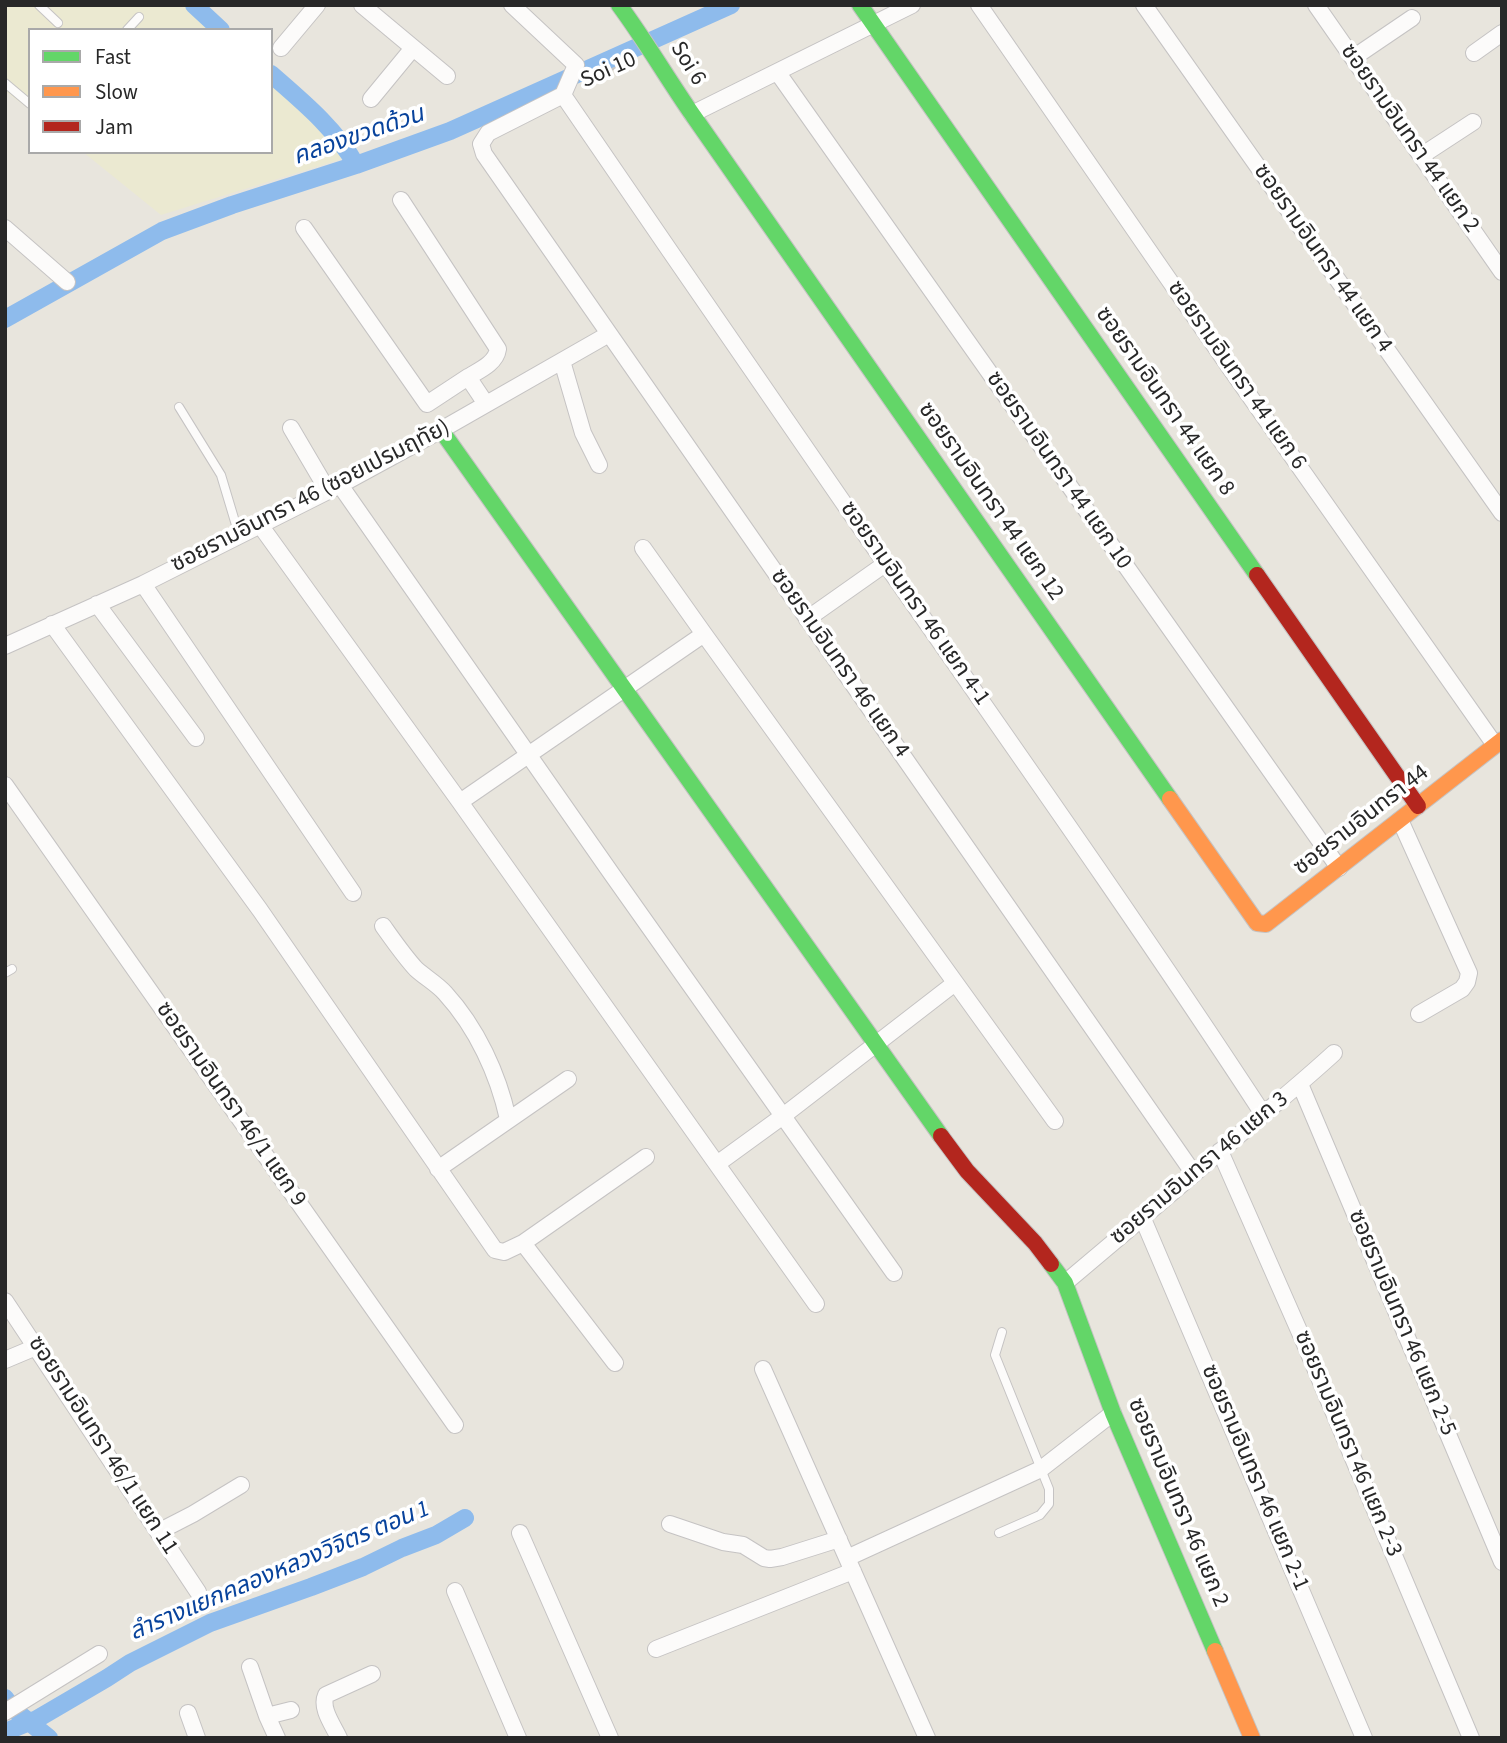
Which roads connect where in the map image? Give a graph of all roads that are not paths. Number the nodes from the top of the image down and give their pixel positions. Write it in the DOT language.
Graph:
graph roads {
  1 [pos="39,5"];
  2 [pos="317,5"];
  3 [pos="362,5"];
  4 [pos="512,5"];
  5 [pos="619,5"];
  6 [pos="860,5"];
  7 [pos="912,5"];
  8 [pos="979,5"];
  9 [pos="1144,5"];
  10 [pos="1316,5"];
  11 [pos="139,17"];
  12 [pos="1412,18"];
  13 [pos="58,23"];
  14 [pos="873,25"];
  15 [pos="129,28"];
  16 [pos="1502,33"];
  17 [pos="281,48"];
  18 [pos="413,48"];
  19 [pos="1474,52"];
  20 [pos="1353,58"];
  21 [pos="778,73"];
  22 [pos="447,76"];
  23 [pos="5,83"];
  24 [pos="565,92"];
  25 [pos="371,99"];
  26 [pos="28,102"];
  27 [pos="692,114"];
  28 [pos="1473,122"];
  29 [pos="1421,156"];
  30 [pos="401,200"];
  31 [pos="5,228"];
  32 [pos="304,228"];
  33 [pos="1502,272"];
  34 [pos="67,282"];
  35 [pos="609,334"];
  36 [pos="562,361"];
  37 [pos="468,377"];
  38 [pos="486,404"];
  39 [pos="179,407"];
  40 [pos="291,428"];
  41 [pos="441,430"];
  42 [pos="598,465"];
  43 [pos="334,488"];
  44 [pos="1502,513"];
  45 [pos="260,525"];
  46 [pos="239,535"];
  47 [pos="643,548"];
  48 [pos="886,564"];
  49 [pos="143,584"];
  50 [pos="97,604"];
  51 [pos="807,619"];
  52 [pos="52,624"];
  53 [pos="704,634"];
  54 [pos="5,646"];
  55 [pos="624,690"];
  56 [pos="196,738"];
  57 [pos="1498,742"];
  58 [pos="529,755"];
  59 [pos="5,785"];
  60 [pos="460,802"];
  61 [pos="1418,806"];
  62 [pos="1400,820"];
  63 [pos="1339,869"];
  64 [pos="353,893"];
  65 [pos="1251,915"];
  66 [pos="383,926"];
  67 [pos="955,983"];
  68 [pos="1419,1014"];
  69 [pos="876,1044"];
  70 [pos="1334,1053"];
  71 [pos="568,1079"];
  72 [pos="1300,1084"];
  73 [pos="1263,1114"];
  74 [pos="783,1116"];
  75 [pos="508,1119"];
  76 [pos="1055,1121"];
  77 [pos="1220,1151"];
  78 [pos="646,1157"];
  79 [pos="717,1164"];
  80 [pos="438,1169"];
  81 [pos="1195,1174"];
  82 [pos="1143,1219"];
  83 [pos="523,1244"];
  84 [pos="894,1273"];
  85 [pos="1065,1283"];
  86 [pos="5,1301"];
  87 [pos="816,1304"];
  88 [pos="1002,1332"];
  89 [pos="36,1347"];
  90 [pos="5,1360"];
  91 [pos="615,1363"];
  92 [pos="763,1369"];
  93 [pos="1113,1413"];
  94 [pos="455,1425"];
  95 [pos="1041,1469"];
  96 [pos="241,1485"];
  97 [pos="670,1524"];
  98 [pos="158,1532"];
  99 [pos="520,1533"];
  100 [pos="999,1533"];
  101 [pos="839,1539"];
  102 [pos="1502,1562"];
  103 [pos="850,1564"];
  104 [pos="455,1591"];
  105 [pos="198,1592"];
  106 [pos="656,1649"];
  107 [pos="99,1654"];
  108 [pos="250,1667"];
  109 [pos="372,1674"];
  110 [pos="291,1710"];
  111 [pos="5,1712"];
  112 [pos="188,1713"];
  113 [pos="267,1716"];
  114 [pos="197,1738"];
  115 [pos="277,1738"];
  116 [pos="339,1738"];
  117 [pos="518,1738"];
  118 [pos="610,1738"];
  119 [pos="927,1738"];
  120 [pos="1252,1738"];
  121 [pos="1364,1738"];
  122 [pos="1471,1738"];
  1 -- 13 [label="lane"];
  2 -- 17 [label="street"];
  3 -- 18 [label="street"];
  4 -- 24 [label="street, Soi 10"];
  5 -- 27 [label="street, Soi 6"];
  6 -- 14 [label="street, ซอยรามอินทรา 44 แยก 8"];
  7 -- 14 [label="street"];
  8 -- 57 [label="street, ซอยรามอินทรา 44 แยก 6"];
  9 -- 44 [label="street, ซอยรามอินทรา 44 แยก 4"];
  10 -- 20 [label="street, ซอยรามอินทรา 44 แยก 2"];
  11 -- 15 [label="lane"];
  12 -- 20 [label="street"];
  14 -- 21 [label="street"];
  14 -- 61 [label="street, ซอยรามอินทรา 44 แยก 8"];
  16 -- 19 [label="street"];
  18 -- 22 [label="street"];
  18 -- 25 [label="street"];
  20 -- 29 [label="street, ซอยรามอินทรา 44 แยก 2"];
  21 -- 27 [label="street"];
  21 -- 63 [label="street, ซอยรามอินทรา 44 แยก 10"];
  23 -- 26 [label="lane"];
  24 -- 35 [label="street, ซอยรามอินทรา 46 แยก 4"];
  24 -- 48 [label="street, ซอยรามอินทรา 46 แยก 4-1"];
  27 -- 65 [label="street, ซอยรามอินทรา 44 แยก 12"];
  28 -- 29 [label="street"];
  29 -- 33 [label="street, ซอยรามอินทรา 44 แยก 2"];
  30 -- 37 [label="street"];
  31 -- 34 [label="street"];
  32 -- 37 [label="street"];
  35 -- 36 [label="street, ซอยรามอินทรา 46 (ซอยเปรมฤทัย)"];
  35 -- 51 [label="street, ซอยรามอินทรา 46 แยก 4"];
  36 -- 38 [label="street, ซอยรามอินทรา 46 (ซอยเปรมฤทัย)"];
  36 -- 42 [label="street"];
  37 -- 38 [label="street"];
  38 -- 41 [label="street, ซอยรามอินทรา 46 (ซอยเปรมฤทัย)"];
  39 -- 46 [label="lane"];
  40 -- 43 [label="street"];
  41 -- 43 [label="street, ซอยรามอินทรา 46 (ซอยเปรมฤทัย)"];
  41 -- 55 [label="street, ซอยรามอินทรา 46 แยก 2"];
  43 -- 45 [label="street, ซอยรามอินทรา 46 (ซอยเปรมฤทัย)"];
  43 -- 58 [label="street"];
  45 -- 46 [label="street, ซอยรามอินทรา 46 (ซอยเปรมฤทัย)"];
  45 -- 60 [label="street"];
  46 -- 49 [label="street, ซอยรามอินทรา 46 (ซอยเปรมฤทัย)"];
  47 -- 53 [label="street"];
  48 -- 51 [label="street"];
  48 -- 73 [label="street, ซอยรามอินทรา 46 แยก 4-1"];
  49 -- 50 [label="street, ซอยรามอินทรา 46 (ซอยเปรมฤทัย)"];
  49 -- 64 [label="street"];
  50 -- 52 [label="street, ซอยรามอินทรา 46 (ซอยเปรมฤทัย)"];
  50 -- 56 [label="street"];
  51 -- 81 [label="street, ซอยรามอินทรา 46 แยก 4"];
  52 -- 54 [label="street, ซอยรามอินทรา 46 (ซอยเปรมฤทัย)"];
  52 -- 80 [label="street"];
  53 -- 55 [label="street"];
  53 -- 67 [label="street"];
  55 -- 58 [label="street"];
  55 -- 69 [label="street, ซอยรามอินทรา 46 แยก 2"];
  57 -- 61 [label="street, ซอยรามอินทรา 44"];
  58 -- 60 [label="street"];
  58 -- 74 [label="street"];
  59 -- 94 [label="street, ซอยรามอินทรา 46/1 แยก 9"];
  60 -- 79 [label="street"];
  61 -- 62 [label="street, ซอยรามอินทรา 44"];
  62 -- 63 [label="street, ซอยรามอินทรา 44"];
  62 -- 68 [label="street"];
  63 -- 65 [label="street, ซอยรามอินทรา 44"];
  66 -- 75 [label="street"];
  67 -- 69 [label="street"];
  67 -- 76 [label="street"];
  69 -- 74 [label="street"];
  69 -- 85 [label="street, ซอยรามอินทรา 46 แยก 2"];
  70 -- 72 [label="street, ซอยรามอินทรา 46 แยก 3"];
  71 -- 75 [label="street"];
  72 -- 73 [label="street, ซอยรามอินทรา 46 แยก 3"];
  72 -- 102 [label="street, ซอยรามอินทรา 46 แยก 2-5"];
  73 -- 77 [label="street, ซอยรามอินทรา 46 แยก 3"];
  74 -- 79 [label="street"];
  74 -- 84 [label="street"];
  75 -- 80 [label="street"];
  77 -- 81 [label="street, ซอยรามอินทรา 46 แยก 3"];
  77 -- 122 [label="street, ซอยรามอินทรา 46 แยก 2-3"];
  78 -- 83 [label="street"];
  79 -- 87 [label="street"];
  80 -- 83 [label="street"];
  81 -- 82 [label="street, ซอยรามอินทรา 46 แยก 3"];
  82 -- 85 [label="street, ซอยรามอินทรา 46 แยก 3"];
  82 -- 121 [label="street, ซอยรามอินทรา 46 แยก 2-1"];
  83 -- 91 [label="street"];
  85 -- 93 [label="street, ซอยรามอินทรา 46 แยก 2"];
  86 -- 89 [label="street, ซอยรามอินทรา 46/1 แยก 11"];
  88 -- 95 [label="lane"];
  89 -- 90 [label="street"];
  89 -- 98 [label="street, ซอยรามอินทรา 46/1 แยก 11"];
  92 -- 101 [label="street"];
  93 -- 95 [label="street"];
  93 -- 120 [label="street, ซอยรามอินทรา 46 แยก 2"];
  95 -- 100 [label="lane"];
  95 -- 103 [label="street"];
  96 -- 98 [label="street"];
  97 -- 101 [label="street"];
  98 -- 105 [label="street, ซอยรามอินทรา 46/1 แยก 11"];
  99 -- 118 [label="street"];
  101 -- 103 [label="street"];
  103 -- 106 [label="street"];
  103 -- 119 [label="street"];
  104 -- 117 [label="street"];
  107 -- 111 [label="street"];
  108 -- 113 [label="street"];
  109 -- 116 [label="street"];
  110 -- 113 [label="street"];
  112 -- 114 [label="street"];
  113 -- 115 [label="street"];
}
